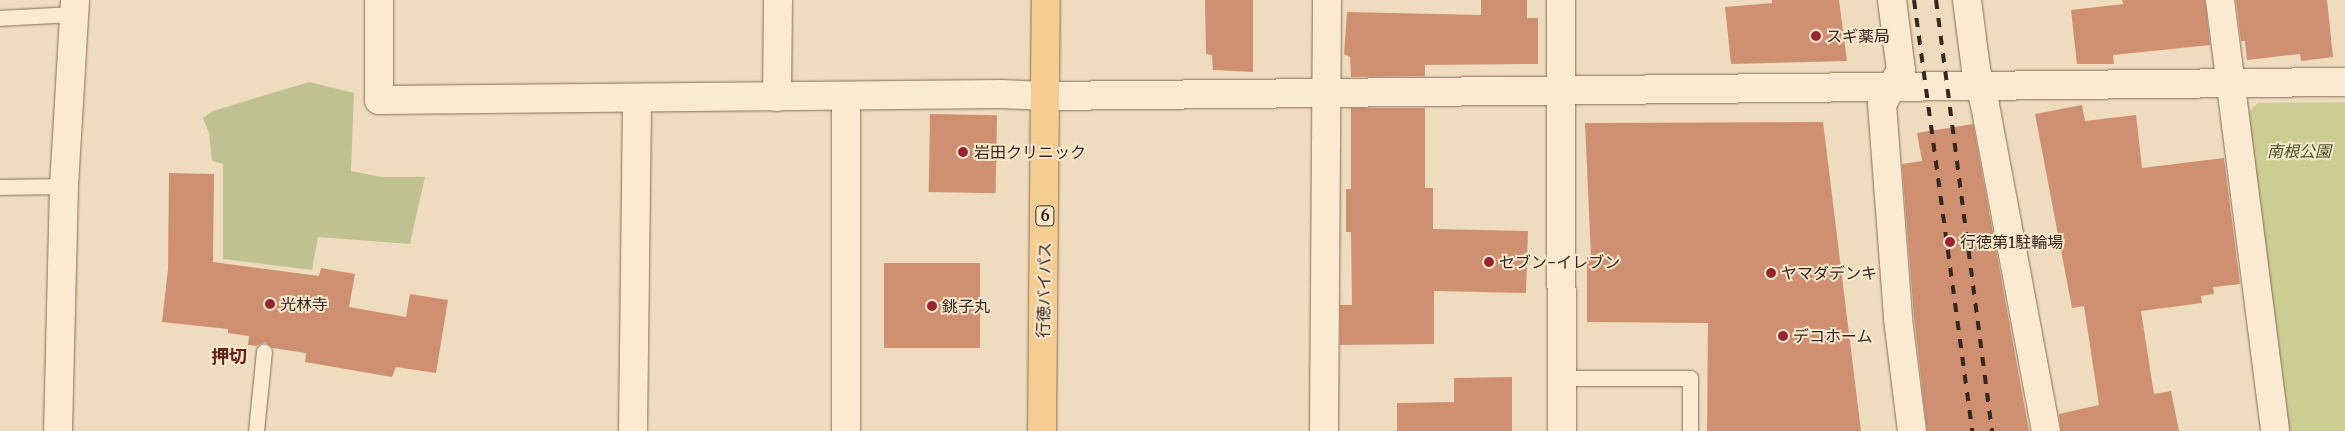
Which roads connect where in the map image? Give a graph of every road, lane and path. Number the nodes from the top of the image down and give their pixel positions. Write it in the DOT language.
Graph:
graph roads {
  1 [pos="379,0"];
  2 [pos="778,0"];
  3 [pos="1046,0"];
  4 [pos="1327,0"];
  5 [pos="1561,0"];
  6 [pos="1892,0"];
  7 [pos="1967,0"];
  8 [pos="2220,0"];
  9 [pos="75,7"];
  10 [pos="0,18"];
  11 [pos="2345,82"];
  12 [pos="2230,84"];
  13 [pos="1980,86"];
  14 [pos="1892,87"];
  15 [pos="1561,90"];
  16 [pos="1327,91"];
  17 [pos="1046,96"];
  18 [pos="777,97"];
  19 [pos="846,97"];
  20 [pos="637,99"];
  21 [pos="64,186"];
  22 [pos="0,187"];
  23 [pos="264,352"];
  24 [pos="1562,378"];
  25 [pos="58,431"];
  26 [pos="256,431"];
  27 [pos="634,431"];
  28 [pos="846,431"];
  29 [pos="1042,431"];
  30 [pos="1324,431"];
  31 [pos="1562,431"];
  32 [pos="1690,431"];
  33 [pos="1912,431"];
  34 [pos="2046,431"];
  35 [pos="2275,431"];
  1 -- 20 [label="street"];
  2 -- 18 [label="street"];
  3 -- 17 [label="main road, 行徳バイパス / 6"];
  4 -- 16 [label="street"];
  5 -- 15 [label="street"];
  6 -- 14 [label="street"];
  7 -- 13 [label="street"];
  8 -- 12 [label="street"];
  9 -- 10 [label="lane"];
  9 -- 21 [label="street"];
  11 -- 12 [label="street"];
  12 -- 13 [label="street"];
  12 -- 35 [label="street"];
  13 -- 14 [label="street"];
  13 -- 34 [label="street"];
  14 -- 15 [label="street"];
  14 -- 33 [label="street"];
  15 -- 16 [label="street"];
  15 -- 24 [label="street"];
  16 -- 17 [label="street"];
  16 -- 30 [label="street"];
  17 -- 19 [label="street"];
  17 -- 29 [label="main road, 行徳バイパス / 6"];
  18 -- 19 [label="street"];
  18 -- 20 [label="street"];
  19 -- 28 [label="street"];
  20 -- 27 [label="street"];
  21 -- 22 [label="lane"];
  21 -- 25 [label="street"];
  23 -- 26 [label="lane"];
  24 -- 31 [label="street"];
  24 -- 32 [label="lane"];
}
